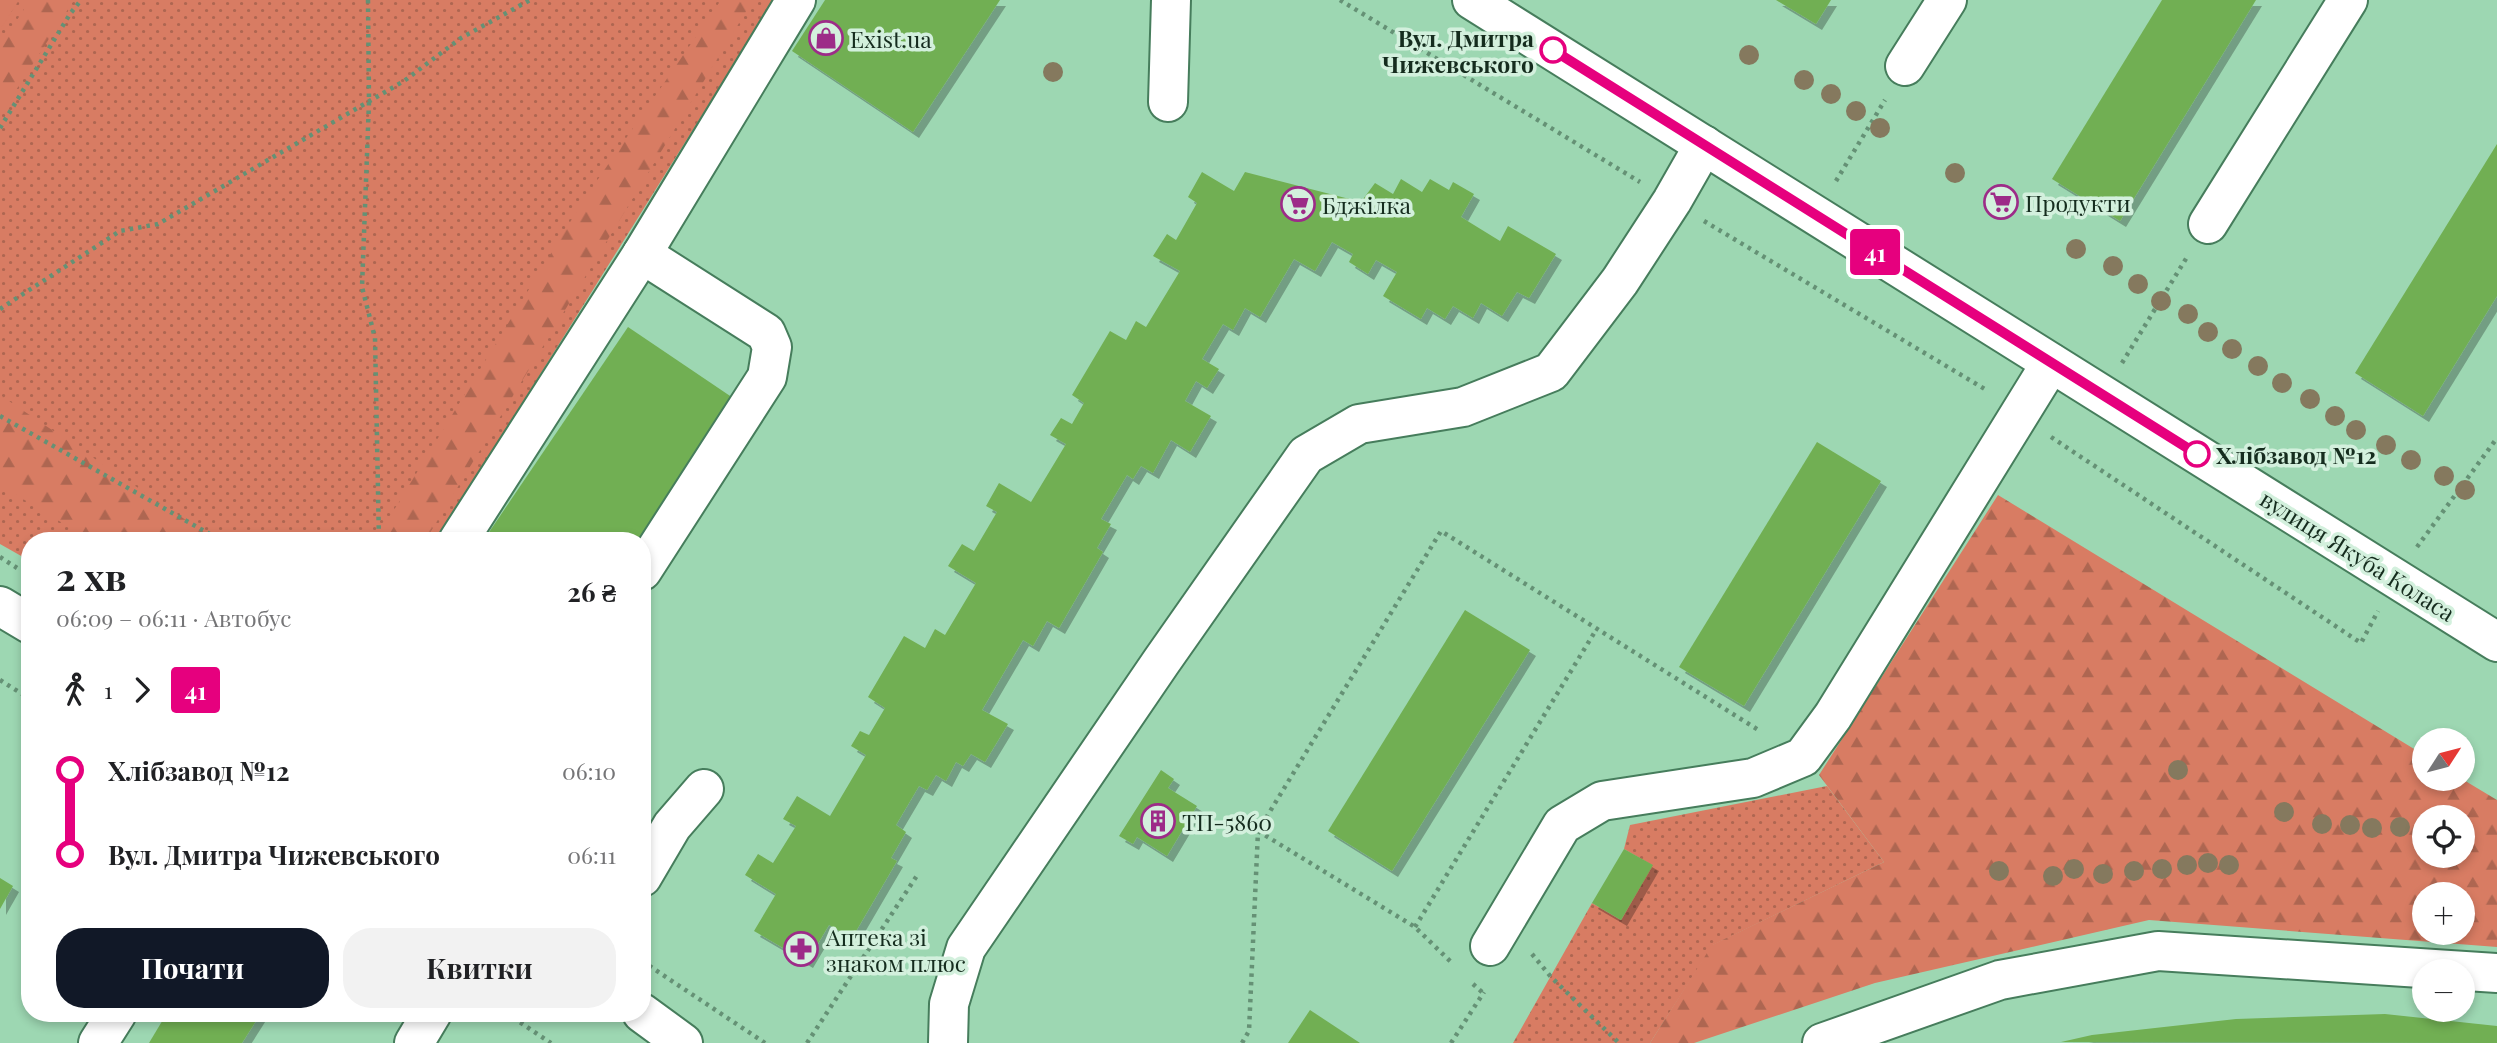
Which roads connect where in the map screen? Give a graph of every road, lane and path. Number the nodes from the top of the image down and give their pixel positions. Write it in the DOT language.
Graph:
graph roads {
  1 [pos="81,0"];
  2 [pos="368,0"];
  3 [pos="530,0"];
  4 [pos="796,0"];
  5 [pos="1171,0"];
  6 [pos="1472,0"];
  7 [pos="1947,0"];
  8 [pos="2348,0"];
  9 [pos="1905,66"];
  10 [pos="369,102"];
  11 [pos="1168,102"];
  12 [pos="0,128"];
  13 [pos="1704,145"];
  14 [pos="1836,181"];
  15 [pos="2208,224"];
  16 [pos="642,254"];
  17 [pos="0,309"];
  18 [pos="2052,363"];
  19 [pos="2122,363"];
  20 [pos="0,416"];
  21 [pos="206,532"];
  22 [pos="379,532"];
  23 [pos="464,532"];
  24 [pos="651,557"];
  25 [pos="0,606"];
  26 [pos="21,619"];
  27 [pos="1596,630"];
  28 [pos="2497,642"];
  29 [pos="0,680"];
  30 [pos="21,693"];
  31 [pos="1802,757"];
  32 [pos="704,789"];
  33 [pos="1258,831"];
  34 [pos="651,862"];
  35 [pos="918,874"];
  36 [pos="1415,928"];
  37 [pos="1497,934"];
  38 [pos="1454,965"];
  39 [pos="651,967"];
  40 [pos="2497,974"];
  41 [pos="1463,975"];
  42 [pos="1483,993"];
  43 [pos="651,1020"];
  44 [pos="111,1022"];
  45 [pos="427,1022"];
  46 [pos="520,1022"];
  47 [pos="98,1043"];
  48 [pos="414,1043"];
  49 [pos="551,1043"];
  50 [pos="683,1043"];
  51 [pos="765,1043"];
  52 [pos="807,1043"];
  53 [pos="948,1043"];
  54 [pos="1242,1043"];
  55 [pos="1451,1043"];
  56 [pos="1619,1043"];
  57 [pos="1822,1043"];
  1 -- 12 [label="path"];
  2 -- 10 [label="path"];
  3 -- 10 [label="path"];
  4 -- 16 [label="street"];
  5 -- 11 [label="street"];
  6 -- 13 [label="street, вулиця Якуба Коласа"];
  7 -- 9 [label="street"];
  8 -- 15 [label="street"];
  9 -- 14 [label="path"];
  10 -- 17 [label="path"];
  10 -- 22 [label="path"];
  13 -- 18 [label="street, вулиця Якуба Коласа"];
  13 -- 53 [label="street"];
  15 -- 19 [label="path"];
  16 -- 23 [label="street"];
  16 -- 24 [label="street"];
  18 -- 28 [label="street, вулиця Якуба Коласа"];
  18 -- 31 [label="street"];
  20 -- 21 [label="path"];
  25 -- 26 [label="street"];
  27 -- 31 [label="path"];
  27 -- 33 [label="path"];
  27 -- 36 [label="path"];
  29 -- 30 [label="path"];
  31 -- 37 [label="street"];
  32 -- 34 [label="street"];
  33 -- 36 [label="path"];
  33 -- 54 [label="path"];
  35 -- 52 [label="path"];
  36 -- 38 [label="path"];
  37 -- 42 [label="path"];
  37 -- 56 [label="path"];
  39 -- 51 [label="path"];
  40 -- 57 [label="street"];
  41 -- 42 [label="path"];
  42 -- 55 [label="path"];
  43 -- 50 [label="street"];
  44 -- 47 [label="street"];
  45 -- 48 [label="street"];
  46 -- 49 [label="path"];
}
